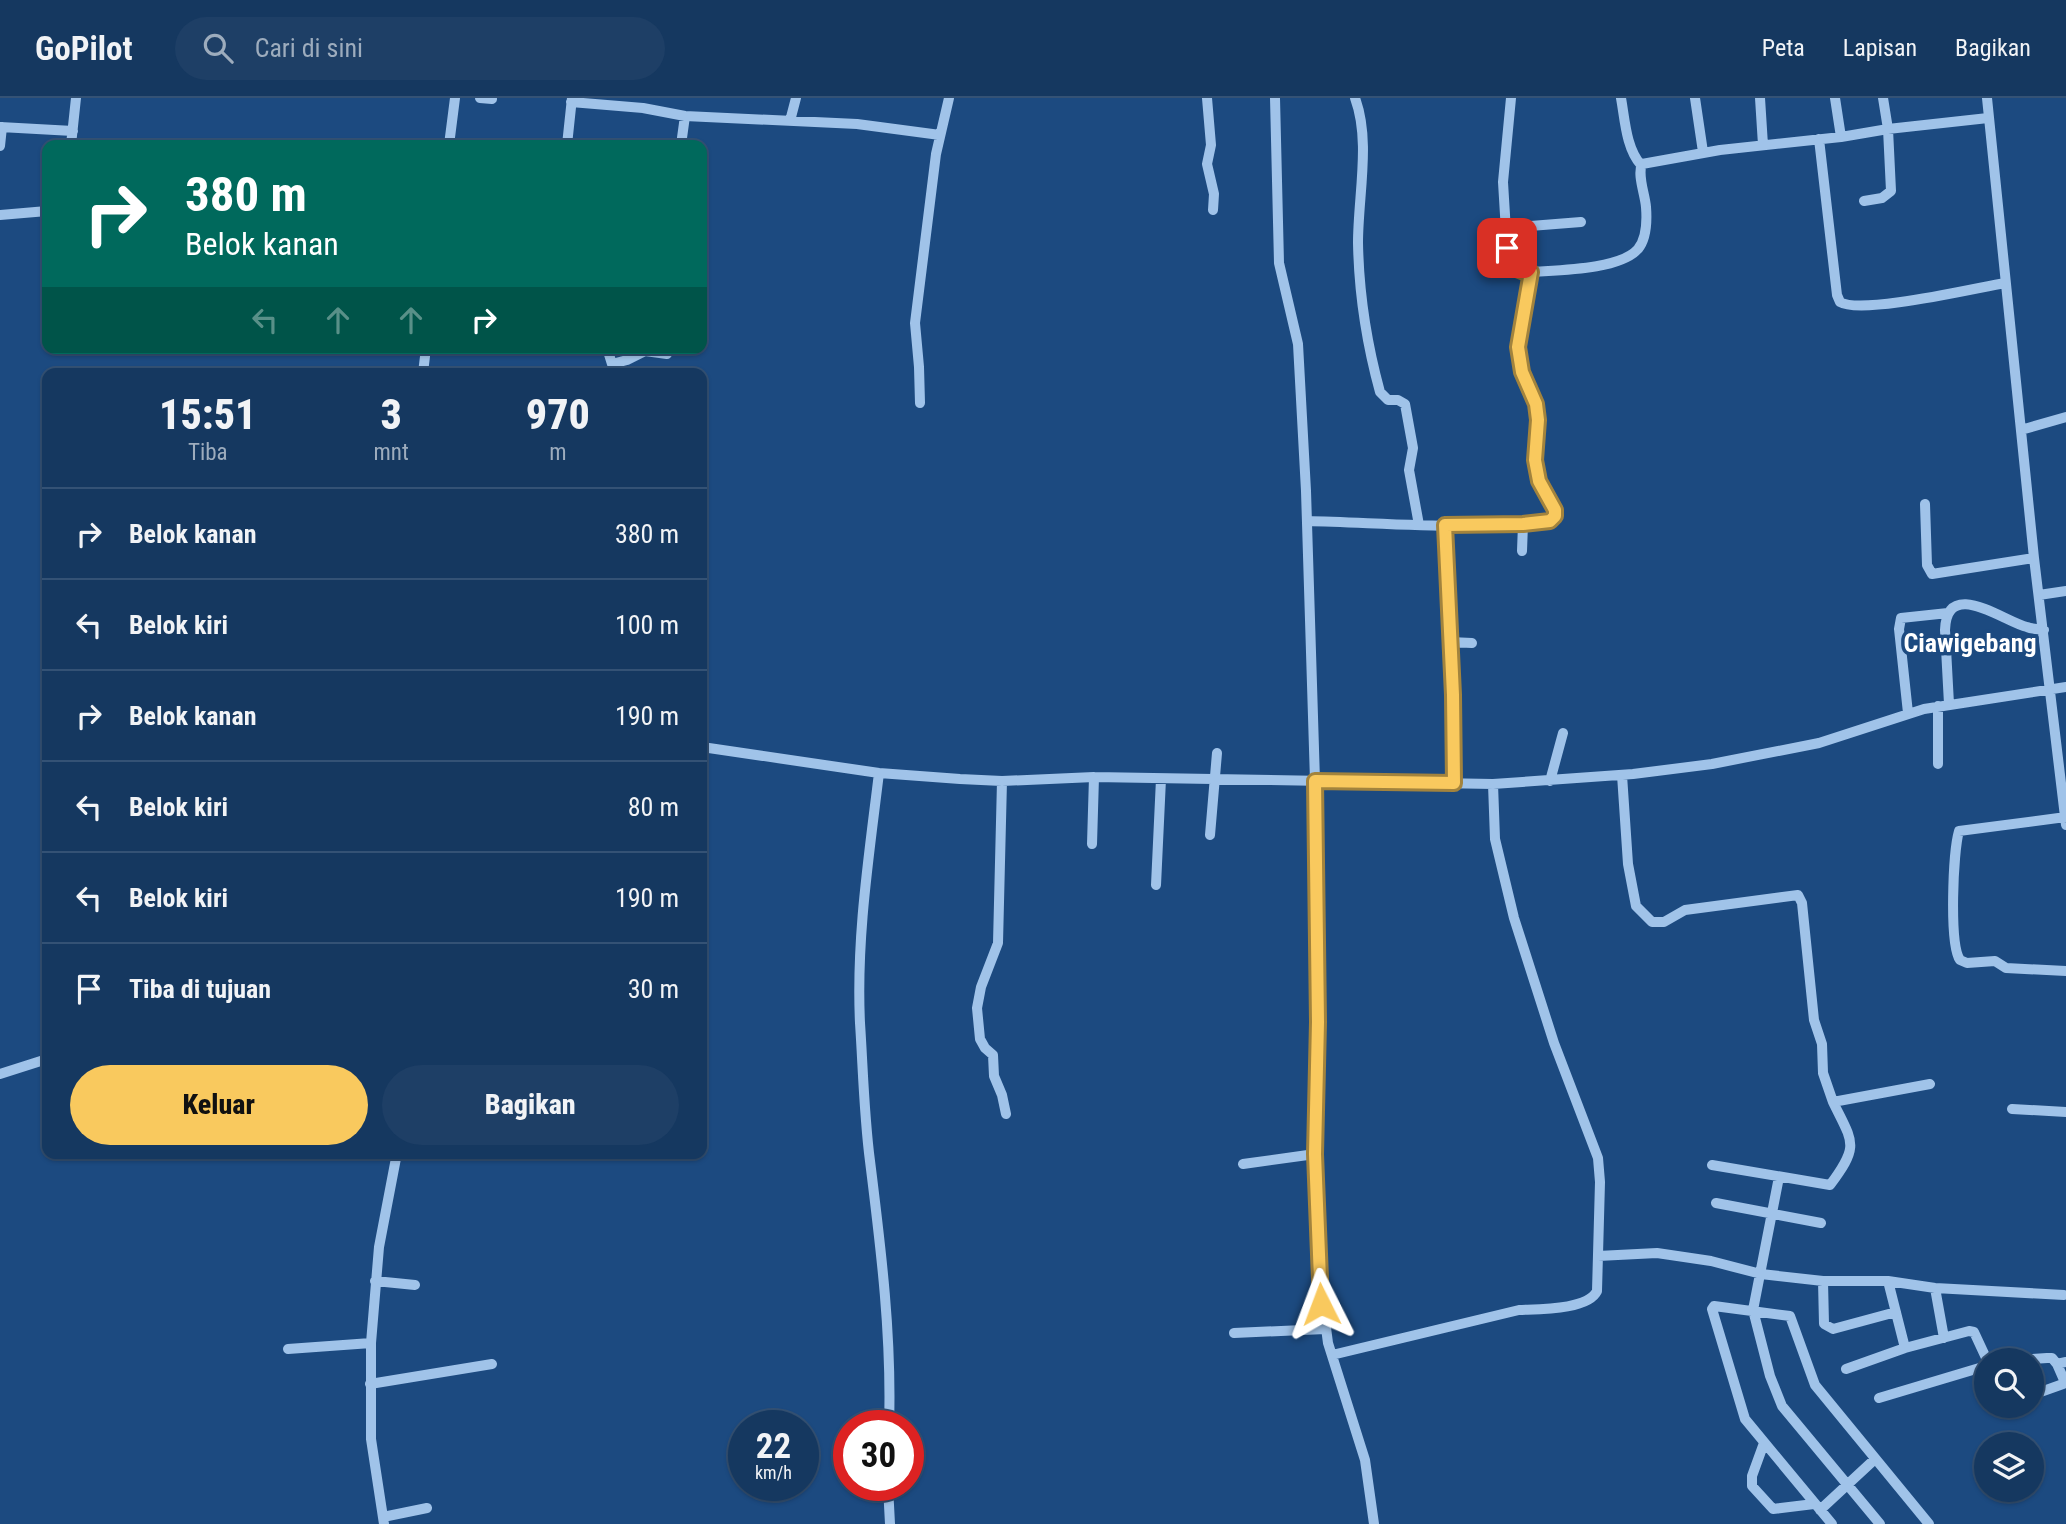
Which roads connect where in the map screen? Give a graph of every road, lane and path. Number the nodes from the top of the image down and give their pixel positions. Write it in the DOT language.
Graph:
graph roads {
  1 [pos="76,98"];
  2 [pos="455,98"];
  3 [pos="480,98"];
  4 [pos="796,98"];
  5 [pos="949,98"];
  6 [pos="1207,98"];
  7 [pos="1275,98"];
  8 [pos="1355,98"];
  9 [pos="1511,98"];
  10 [pos="1621,98"];
  11 [pos="1695,98"];
  12 [pos="1760,98"];
  13 [pos="1835,98"];
  14 [pos="1883,98"];
  15 [pos="1987,98"];
  16 [pos="492,99"];
  17 [pos="571,100"];
  18 [pos="685,116"];
  19 [pos="1988,118"];
  20 [pos="790,121"];
  21 [pos="1,127"];
  22 [pos="1888,128"];
  23 [pos="73,131"];
  24 [pos="940,135"];
  25 [pos="1841,137"];
  26 [pos="1819,139"];
  27 [pos="72,140"];
  28 [pos="450,140"];
  29 [pos="567,140"];
  30 [pos="682,140"];
  31 [pos="1763,145"];
  32 [pos="0,146"];
  33 [pos="1703,152"];
  34 [pos="1641,165"];
  35 [pos="1864,201"];
  36 [pos="42,211"];
  37 [pos="1213,211"];
  38 [pos="0,215"];
  39 [pos="1581,222"];
  40 [pos="1506,232"];
  41 [pos="1531,272"];
  42 [pos="2005,283"];
  43 [pos="609,354"];
  44 [pos="639,354"];
  45 [pos="920,403"];
  46 [pos="2066,418"];
  47 [pos="2021,430"];
  48 [pos="1925,504"];
  49 [pos="1307,522"];
  50 [pos="1523,524"];
  51 [pos="1445,525"];
  52 [pos="1419,526"];
  53 [pos="1522,551"];
  54 [pos="2035,558"];
  55 [pos="2066,591"];
  56 [pos="2039,594"];
  57 [pos="1948,613"];
  58 [pos="2044,630"];
  59 [pos="1450,642"];
  60 [pos="1472,643"];
  61 [pos="2066,687"];
  62 [pos="2051,689"];
  63 [pos="1944,705"];
  64 [pos="1908,713"];
  65 [pos="1563,733"];
  66 [pos="707,748"];
  67 [pos="1217,753"];
  68 [pos="1938,764"];
  69 [pos="879,773"];
  70 [pos="1628,774"];
  71 [pos="1094,777"];
  72 [pos="1161,779"];
  73 [pos="1214,780"];
  74 [pos="1002,781"];
  75 [pos="1315,781"];
  76 [pos="1550,781"];
  77 [pos="1454,783"];
  78 [pos="1493,784"];
  79 [pos="2066,819"];
  80 [pos="1210,835"];
  81 [pos="1092,844"];
  82 [pos="1156,884"];
  83 [pos="2066,971"];
  84 [pos="42,1061"];
  85 [pos="0,1074"];
  86 [pos="1930,1084"];
  87 [pos="1833,1102"];
  88 [pos="2012,1109"];
  89 [pos="2066,1112"];
  90 [pos="1006,1114"];
  91 [pos="1315,1154"];
  92 [pos="396,1159"];
  93 [pos="1243,1164"];
  94 [pos="1712,1165"];
  95 [pos="1779,1177"];
  96 [pos="1716,1203"];
  97 [pos="1772,1214"];
  98 [pos="1821,1223"];
  99 [pos="1598,1256"];
  100 [pos="1761,1275"];
  101 [pos="375,1281"];
  102 [pos="1824,1281"];
  103 [pos="1888,1281"];
  104 [pos="415,1285"];
  105 [pos="1935,1288"];
  106 [pos="2064,1295"];
  107 [pos="1753,1311"];
  108 [pos="1896,1312"];
  109 [pos="1325,1329"];
  110 [pos="1234,1333"];
  111 [pos="1944,1338"];
  112 [pos="372,1343"];
  113 [pos="1905,1348"];
  114 [pos="1981,1348"];
  115 [pos="288,1349"];
  116 [pos="1332,1355"];
  117 [pos="2044,1358"];
  118 [pos="2062,1363"];
  119 [pos="492,1364"];
  120 [pos="1846,1369"];
  121 [pos="1974,1370"];
  122 [pos="370,1384"];
  123 [pos="2044,1391"];
  124 [pos="1879,1398"];
  125 [pos="889,1410"];
  126 [pos="1764,1443"];
  127 [pos="1875,1459"];
  128 [pos="1847,1485"];
  129 [pos="889,1501"];
  130 [pos="1817,1507"];
  131 [pos="427,1508"];
  132 [pos="383,1521"];
  133 [pos="890,1524"];
  134 [pos="1374,1524"];
  135 [pos="1832,1524"];
  136 [pos="1880,1524"];
  137 [pos="1929,1524"];
  1 -- 23 [label="street"];
  2 -- 28 [label="street"];
  3 -- 16 [label="street"];
  4 -- 20 [label="street"];
  5 -- 24 [label="street"];
  6 -- 37 [label="street"];
  7 -- 49 [label="street"];
  8 -- 52 [label="street"];
  9 -- 40 [label="street"];
  10 -- 34 [label="street"];
  11 -- 33 [label="street"];
  12 -- 31 [label="street"];
  13 -- 25 [label="street"];
  14 -- 22 [label="street"];
  15 -- 19 [label="street"];
  17 -- 18 [label="street"];
  17 -- 29 [label="street"];
  18 -- 20 [label="street"];
  18 -- 30 [label="street"];
  19 -- 22 [label="street"];
  19 -- 42 [label="street"];
  20 -- 24 [label="street"];
  21 -- 23 [label="street"];
  21 -- 32 [label="street"];
  22 -- 25 [label="street"];
  22 -- 35 [label="street"];
  23 -- 27 [label="street"];
  24 -- 45 [label="street"];
  25 -- 26 [label="street"];
  26 -- 31 [label="street"];
  26 -- 42 [label="street"];
  31 -- 33 [label="street"];
  33 -- 34 [label="street"];
  34 -- 41 [label="street"];
  36 -- 38 [label="street"];
  39 -- 40 [label="street"];
  40 -- 41 [label="street"];
  41 -- 50 [label="street"];
  42 -- 47 [label="street"];
  43 -- 44 [label="street"];
  46 -- 47 [label="street"];
  47 -- 54 [label="street"];
  48 -- 54 [label="street"];
  49 -- 52 [label="street"];
  49 -- 75 [label="street"];
  50 -- 51 [label="street"];
  50 -- 53 [label="street"];
  51 -- 52 [label="street"];
  51 -- 59 [label="street"];
  54 -- 56 [label="street"];
  55 -- 56 [label="street"];
  56 -- 58 [label="street"];
  57 -- 58 [label="street"];
  57 -- 63 [label="street"];
  57 -- 64 [label="street"];
  58 -- 62 [label="street"];
  59 -- 60 [label="street"];
  59 -- 77 [label="street"];
  61 -- 62 [label="street"];
  62 -- 63 [label="street"];
  62 -- 79 [label="street"];
  63 -- 64 [label="street"];
  63 -- 68 [label="street"];
  64 -- 70 [label="street"];
  65 -- 76 [label="street"];
  66 -- 69 [label="street"];
  67 -- 73 [label="street"];
  69 -- 74 [label="street"];
  69 -- 125 [label="street"];
  70 -- 76 [label="street"];
  70 -- 87 [label="street"];
  71 -- 72 [label="street"];
  71 -- 74 [label="street"];
  71 -- 81 [label="street"];
  72 -- 73 [label="street"];
  72 -- 82 [label="street"];
  73 -- 75 [label="street"];
  73 -- 80 [label="street"];
  74 -- 90 [label="street"];
  75 -- 77 [label="street"];
  75 -- 91 [label="street"];
  76 -- 78 [label="street"];
  77 -- 78 [label="street"];
  78 -- 99 [label="street"];
  79 -- 83 [label="street"];
  84 -- 85 [label="street"];
  86 -- 87 [label="street"];
  87 -- 95 [label="street"];
  88 -- 89 [label="street"];
  91 -- 93 [label="street"];
  91 -- 109 [label="street"];
  92 -- 101 [label="street"];
  94 -- 95 [label="street"];
  95 -- 97 [label="street"];
  96 -- 97 [label="street"];
  97 -- 98 [label="street"];
  97 -- 100 [label="street"];
  99 -- 100 [label="street"];
  99 -- 116 [label="street"];
  100 -- 102 [label="street"];
  100 -- 107 [label="street"];
  101 -- 104 [label="street"];
  101 -- 112 [label="street"];
  102 -- 103 [label="street"];
  102 -- 108 [label="street"];
  103 -- 105 [label="street"];
  103 -- 108 [label="street"];
  105 -- 106 [label="street"];
  105 -- 111 [label="street"];
  107 -- 126 [label="street"];
  107 -- 127 [label="street"];
  107 -- 128 [label="street"];
  108 -- 113 [label="street"];
  109 -- 110 [label="street"];
  109 -- 116 [label="street"];
  111 -- 113 [label="street"];
  111 -- 114 [label="street"];
  112 -- 115 [label="street"];
  112 -- 122 [label="street"];
  113 -- 120 [label="street"];
  116 -- 134 [label="street"];
  117 -- 118 [label="street"];
  118 -- 123 [label="street"];
  119 -- 122 [label="street"];
  121 -- 124 [label="street"];
  122 -- 132 [label="street"];
  126 -- 130 [label="street"];
  126 -- 130 [label="street"];
  127 -- 128 [label="street"];
  127 -- 137 [label="street"];
  128 -- 130 [label="street"];
  128 -- 136 [label="street"];
  129 -- 133 [label="street"];
  130 -- 135 [label="street"];
  131 -- 132 [label="street"];
}
